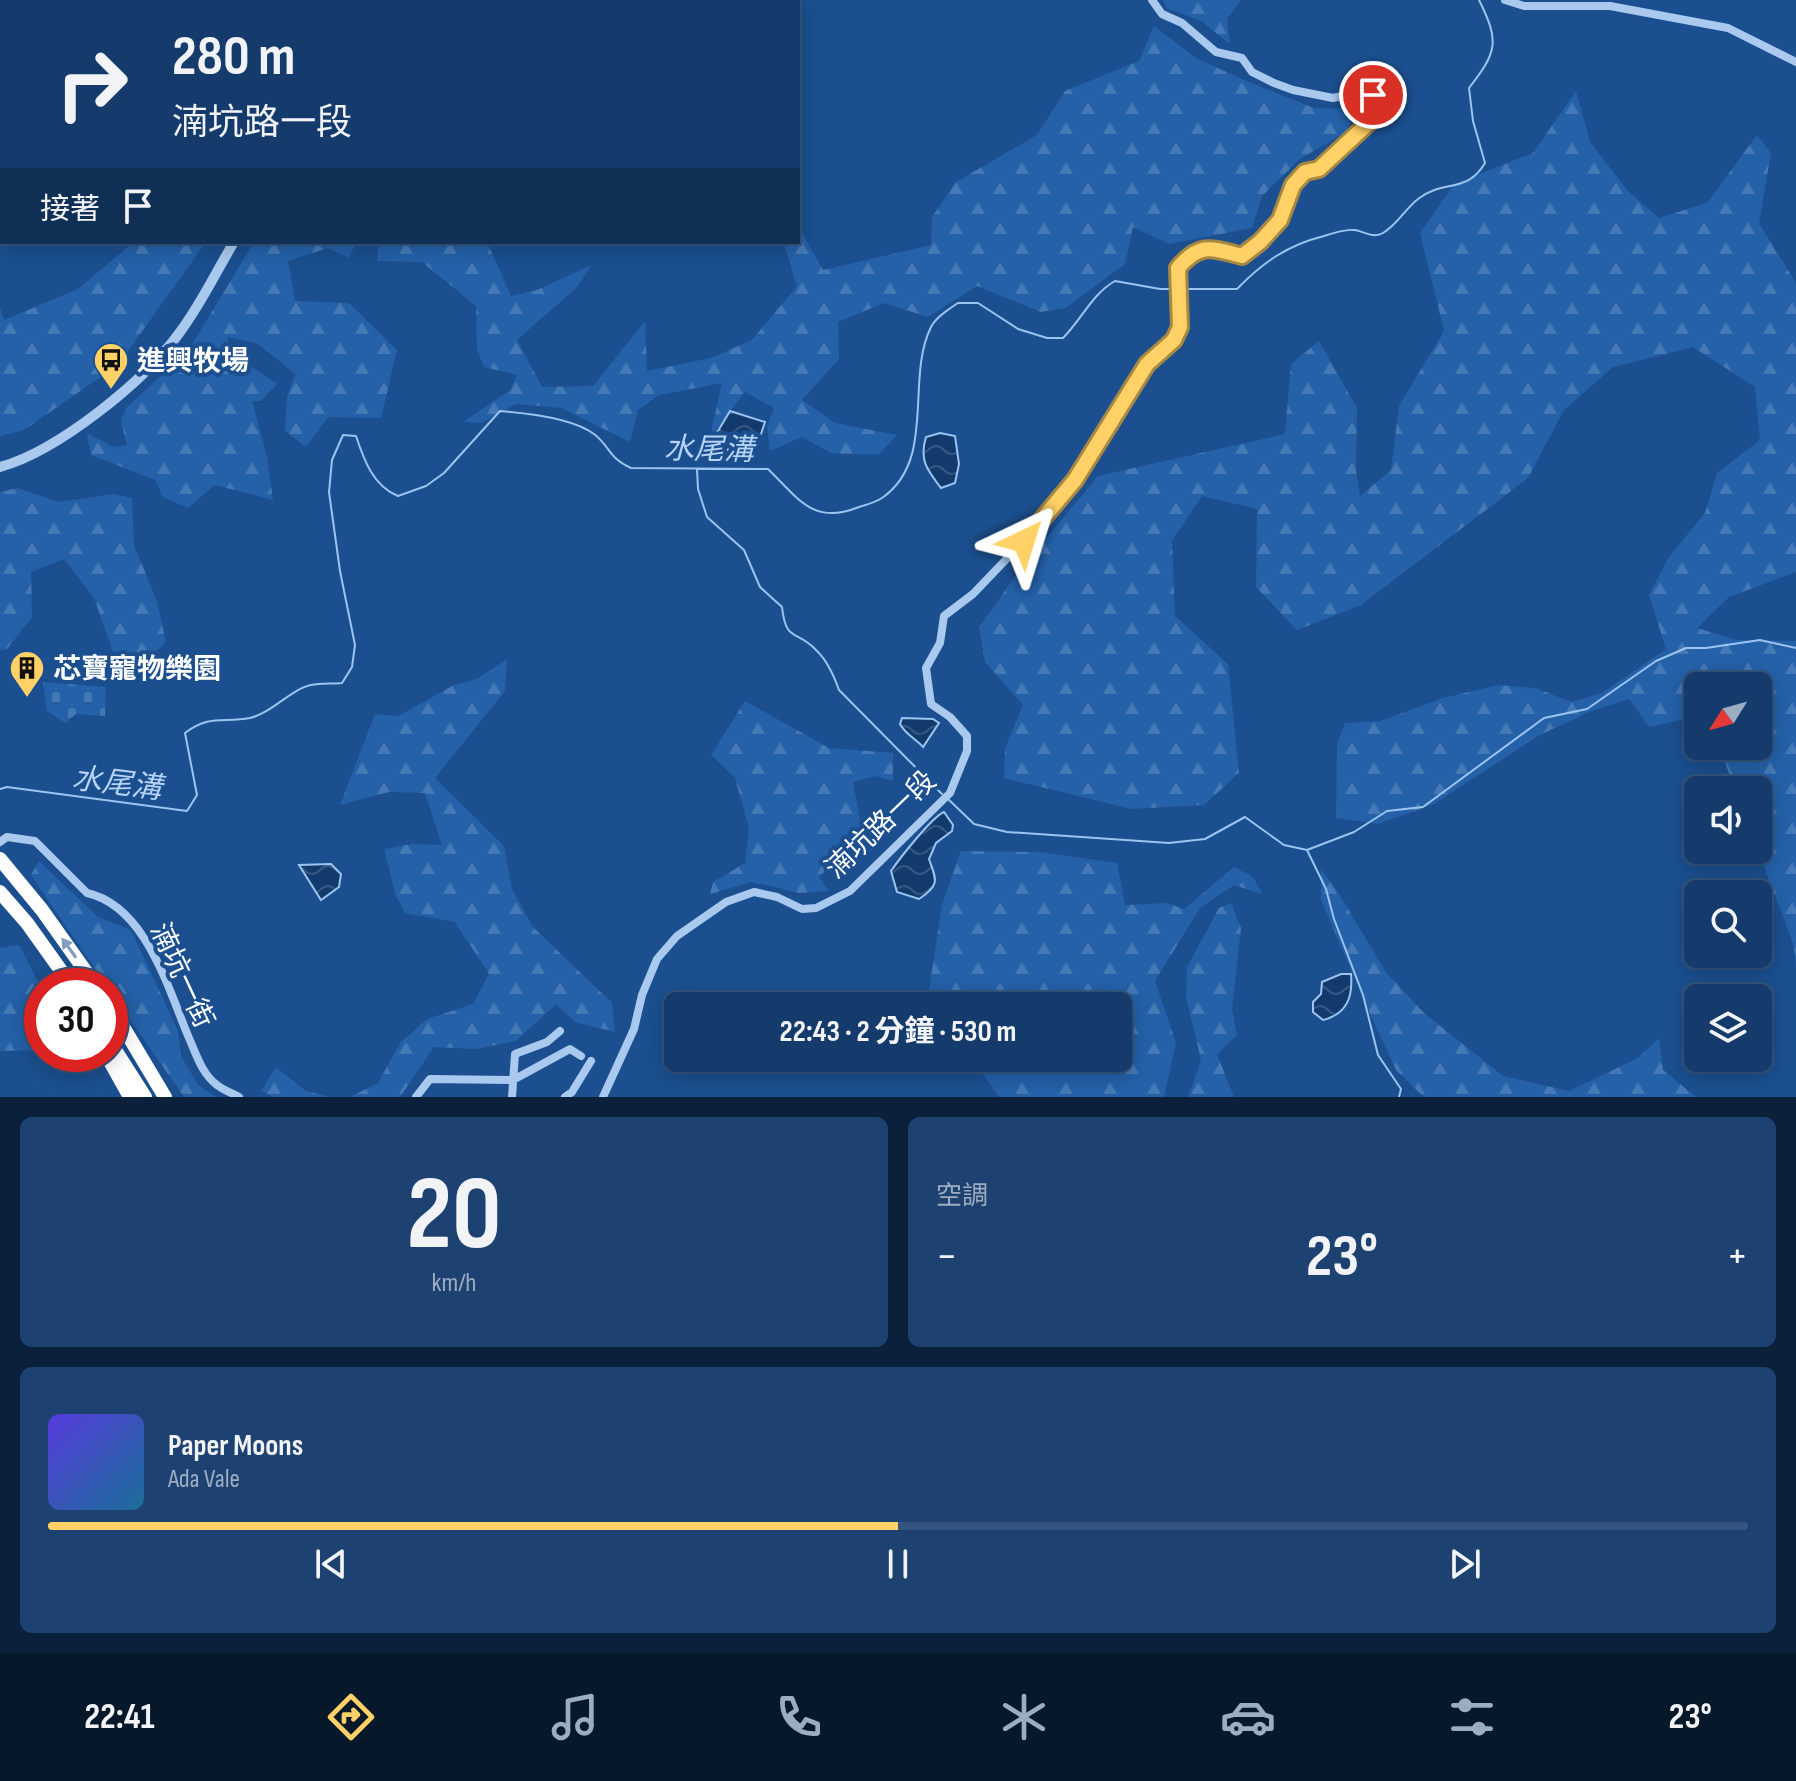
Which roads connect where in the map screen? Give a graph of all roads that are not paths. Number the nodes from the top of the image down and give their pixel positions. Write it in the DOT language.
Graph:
graph roads {
  1 [pos="1152,0"];
  2 [pos="1505,0"];
  3 [pos="1796,62"];
  4 [pos="233,244"];
  5 [pos="0,467"];
  6 [pos="0,842"];
  7 [pos="0,859"];
  8 [pos="0,892"];
  9 [pos="59,968"];
  10 [pos="83,968"];
  11 [pos="128,1031"];
  12 [pos="560,1031"];
  13 [pos="128,1034"];
  14 [pos="581,1056"];
  15 [pos="591,1061"];
  16 [pos="128,1070"];
  17 [pos="116,1072"];
  18 [pos="513,1080"];
  19 [pos="130,1097"];
  20 [pos="145,1097"];
  21 [pos="165,1097"];
  22 [pos="173,1097"];
  23 [pos="239,1097"];
  24 [pos="416,1097"];
  25 [pos="512,1097"];
  26 [pos="565,1097"];
  27 [pos="603,1097"];
  1 -- 27 [label="street, 湳坑路一段"];
  2 -- 3 [label="street"];
  4 -- 5 [label="street"];
  6 -- 23 [label="street, 湳坑一街"];
  10 -- 7 [label="highway, one-way"];
  8 -- 9 [label="highway"];
  11 -- 22 [label="highway"];
  12 -- 18 [label="street"];
  13 -- 21 [label="highway"];
  14 -- 18 [label="street"];
  15 -- 26 [label="street"];
  16 -- 20 [label="highway"];
  17 -- 19 [label="highway"];
  18 -- 24 [label="street"];
  18 -- 25 [label="street"];
}
